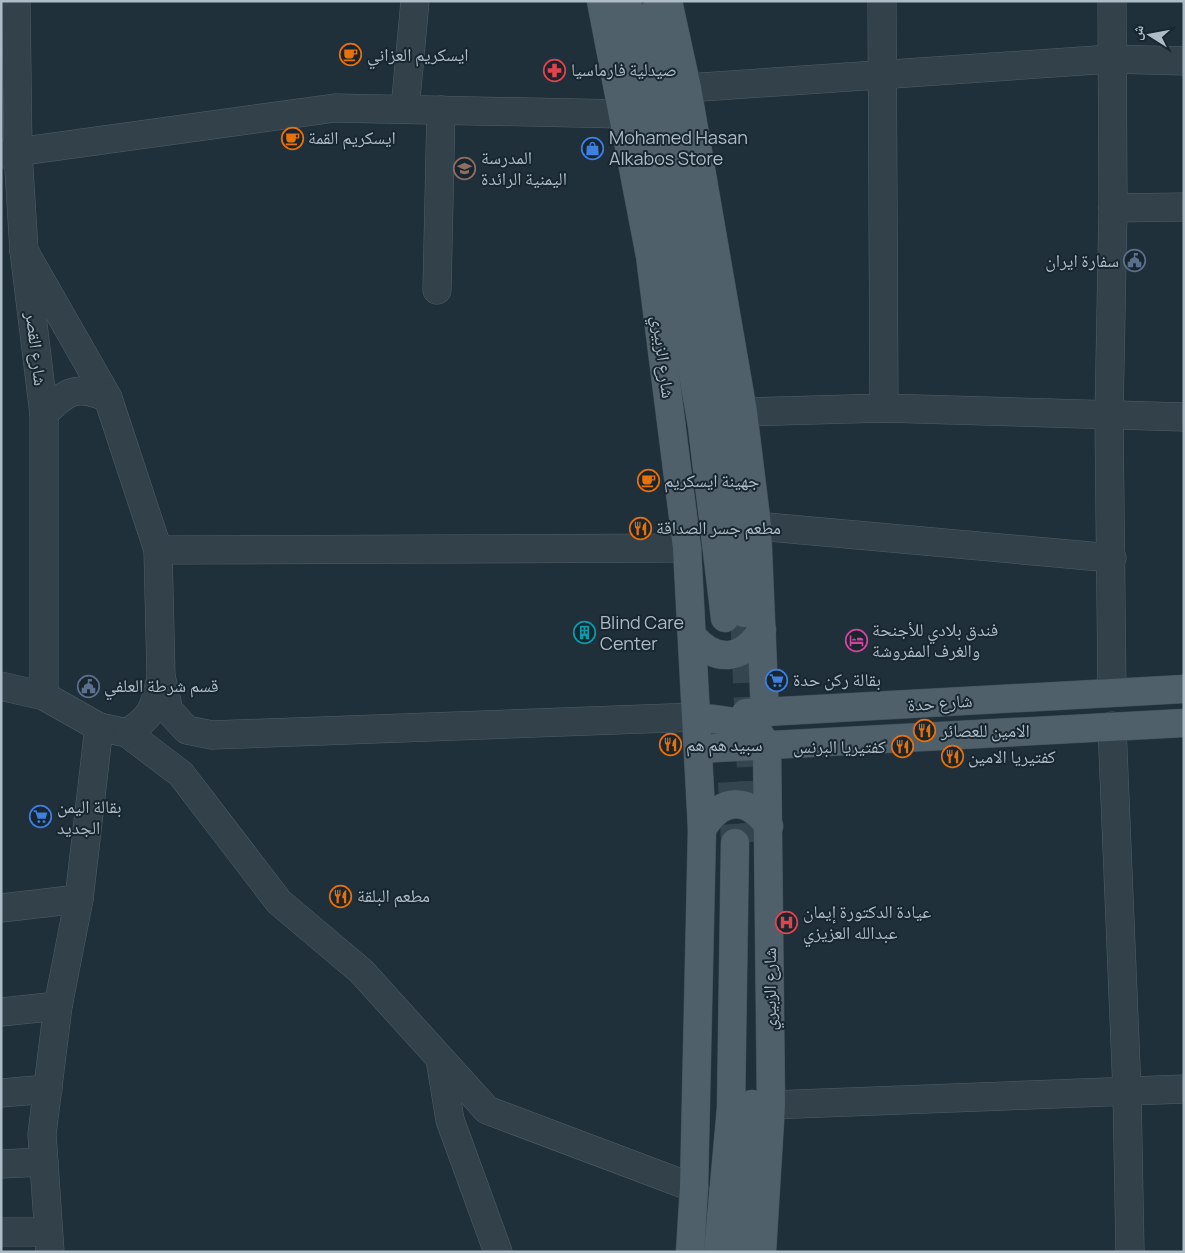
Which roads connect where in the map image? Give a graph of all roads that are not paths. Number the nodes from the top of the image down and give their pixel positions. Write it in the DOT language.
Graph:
graph roads {
  1 [pos="16,1"];
  2 [pos="415,1"];
  3 [pos="601,1"];
  4 [pos="627,1"];
  5 [pos="650,1"];
  6 [pos="668,1"];
  7 [pos="882,1"];
  8 [pos="1112,1"];
  9 [pos="1111,59"];
  10 [pos="1184,61"];
  11 [pos="881,75"];
  12 [pos="687,88"];
  13 [pos="405,109"];
  14 [pos="441,110"];
  15 [pos="622,114"];
  16 [pos="10,154"];
  17 [pos="1184,207"];
  18 [pos="1113,208"];
  19 [pos="24,251"];
  20 [pos="437,290"];
  21 [pos="108,398"];
  22 [pos="884,408"];
  23 [pos="743,412"];
  24 [pos="44,414"];
  25 [pos="1109,416"];
  26 [pos="1184,417"];
  27 [pos="757,526"];
  28 [pos="687,548"];
  29 [pos="158,550"];
  30 [pos="1112,558"];
  31 [pos="743,620"];
  32 [pos="693,636"];
  33 [pos="161,676"];
  34 [pos="1,686"];
  35 [pos="1184,688"];
  36 [pos="1112,692"];
  37 [pos="44,696"];
  38 [pos="765,714"];
  39 [pos="697,715"];
  40 [pos="1184,723"];
  41 [pos="1112,726"];
  42 [pos="99,727"];
  43 [pos="127,733"];
  44 [pos="767,746"];
  45 [pos="698,749"];
  46 [pos="702,828"];
  47 [pos="753,837"];
  48 [pos="78,899"];
  49 [pos="1,908"];
  50 [pos="58,1006"];
  51 [pos="1,1012"];
  52 [pos="440,1059"];
  53 [pos="1184,1089"];
  54 [pos="48,1090"];
  55 [pos="1128,1090"];
  56 [pos="1,1093"];
  57 [pos="771,1105"];
  58 [pos="44,1162"];
  59 [pos="1,1164"];
  60 [pos="694,1188"];
  61 [pos="1,1232"];
  62 [pos="49,1242"];
  63 [pos="498,1252"];
  64 [pos="690,1252"];
  65 [pos="718,1252"];
  66 [pos="740,1252"];
  67 [pos="762,1252"];
  68 [pos="1130,1252"];
  1 -- 16 [label="street, شارع القصر"];
  2 -- 13 [label="street"];
  3 -- 15 [label="main road, شارع الزبيري"];
  4 -- 31 [label="main road, شارع الزبيري"];
  5 -- 31 [label="main road, شارع الزبيري"];
  6 -- 12 [label="main road, شارع الزبيري"];
  7 -- 11 [label="street"];
  8 -- 9 [label="street"];
  9 -- 10 [label="street"];
  9 -- 11 [label="street"];
  9 -- 18 [label="street"];
  11 -- 12 [label="street"];
  11 -- 22 [label="street"];
  12 -- 23 [label="main road, شارع الزبيري"];
  13 -- 14 [label="street"];
  13 -- 16 [label="street"];
  14 -- 15 [label="street"];
  14 -- 20 [label="street"];
  15 -- 28 [label="main road, شارع الزبيري"];
  16 -- 19 [label="street, شارع القصر"];
  17 -- 18 [label="street"];
  18 -- 25 [label="street"];
  19 -- 21 [label="street"];
  19 -- 24 [label="street, شارع القصر"];
  21 -- 24 [label="street"];
  21 -- 29 [label="street"];
  22 -- 23 [label="street"];
  22 -- 25 [label="street"];
  23 -- 27 [label="main road, شارع الزبيري"];
  24 -- 37 [label="street, شارع القصر"];
  25 -- 26 [label="street"];
  25 -- 30 [label="street"];
  27 -- 30 [label="street"];
  27 -- 31 [label="main road, شارع الزبيري"];
  28 -- 29 [label="street"];
  28 -- 32 [label="main road, شارع الزبيري"];
  29 -- 33 [label="street"];
  30 -- 36 [label="street"];
  31 -- 32 [label="main road"];
  31 -- 38 [label="main road, شارع الزبيري"];
  32 -- 39 [label="main road, شارع الزبيري"];
  33 -- 39 [label="street"];
  33 -- 43 [label="street"];
  34 -- 37 [label="street"];
  35 -- 36 [label="main road, شارع حدة"];
  36 -- 38 [label="main road, شارع حدة"];
  37 -- 42 [label="street"];
  38 -- 39 [label="main road, شارع حدة"];
  39 -- 44 [label="main road"];
  39 -- 45 [label="main road, شارع الزبيري"];
  40 -- 41 [label="main road, شارع حدة"];
  41 -- 44 [label="main road, شارع حدة"];
  41 -- 55 [label="street"];
  42 -- 43 [label="street"];
  42 -- 48 [label="street"];
  43 -- 52 [label="street"];
  44 -- 45 [label="main road, شارع حدة"];
  44 -- 47 [label="main road, شارع الزبيري"];
  45 -- 46 [label="main road, شارع الزبيري"];
  46 -- 47 [label="main road"];
  46 -- 60 [label="main road, شارع الزبيري"];
  47 -- 57 [label="main road, شارع الزبيري"];
  47 -- 65 [label="main road, شارع الزبيري"];
  47 -- 66 [label="main road, شارع الزبيري"];
  48 -- 49 [label="street"];
  48 -- 50 [label="street"];
  50 -- 51 [label="street"];
  50 -- 54 [label="street"];
  52 -- 60 [label="street"];
  52 -- 63 [label="street"];
  53 -- 55 [label="street"];
  54 -- 56 [label="street"];
  54 -- 58 [label="street"];
  55 -- 57 [label="street"];
  55 -- 68 [label="street"];
  57 -- 67 [label="main road, شارع الزبيري"];
  58 -- 59 [label="street"];
  58 -- 62 [label="street"];
  60 -- 64 [label="main road, شارع الزبيري"];
  61 -- 62 [label="street"];
}
